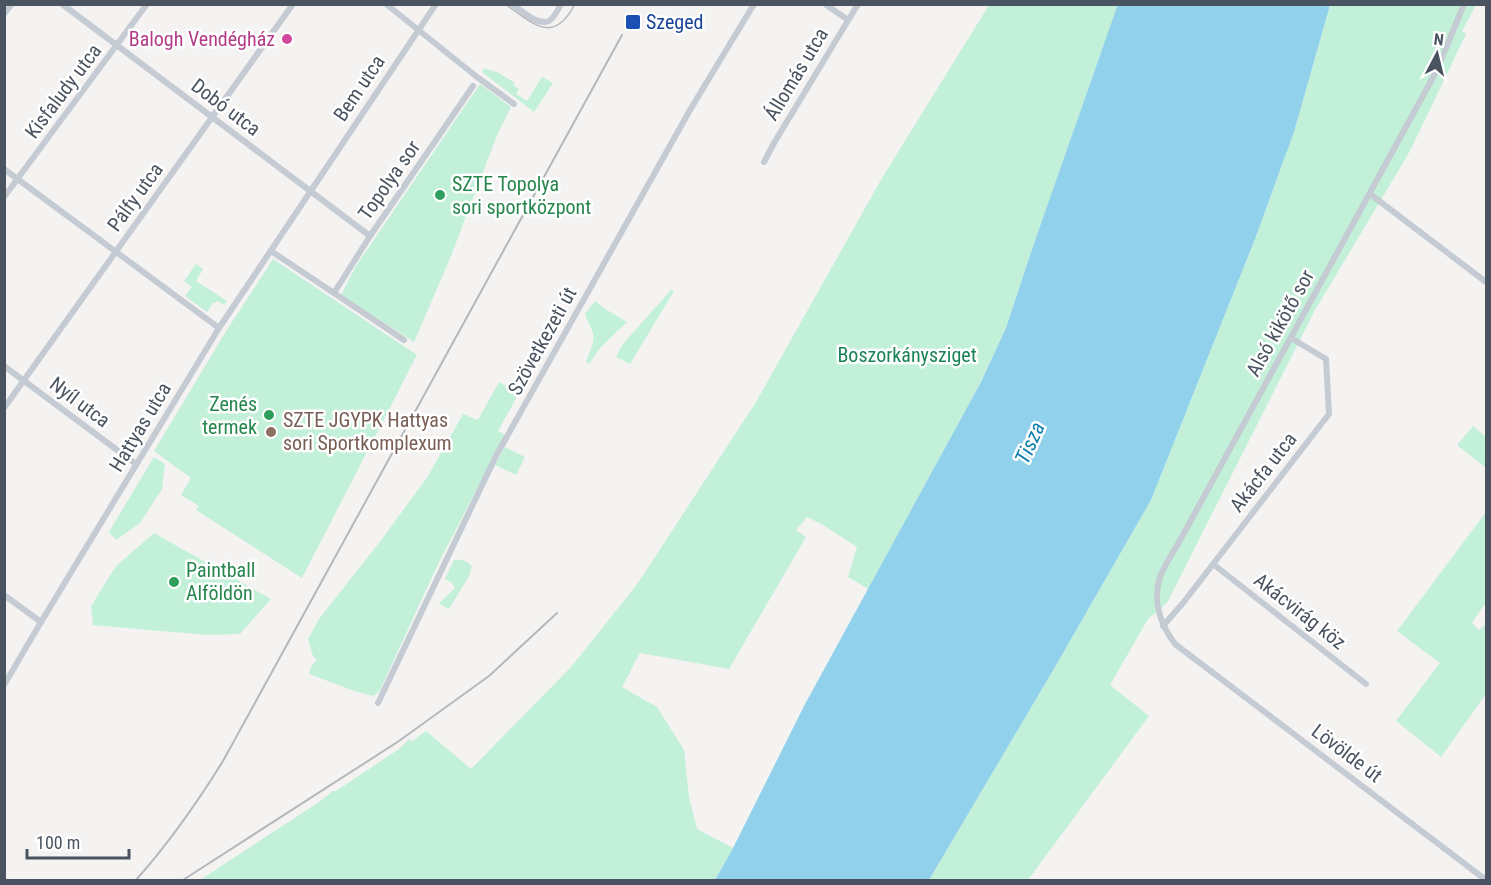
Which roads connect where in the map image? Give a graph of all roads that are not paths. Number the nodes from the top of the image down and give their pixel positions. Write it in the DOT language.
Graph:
graph roads {
  1 [pos="12,4"];
  2 [pos="62,4"];
  3 [pos="147,4"];
  4 [pos="293,4"];
  5 [pos="386,4"];
  6 [pos="435,4"];
  7 [pos="512,4"];
  8 [pos="561,4"];
  9 [pos="754,4"];
  10 [pos="825,4"];
  11 [pos="858,4"];
  12 [pos="1464,4"];
  13 [pos="4,14"];
  14 [pos="848,20"];
  15 [pos="418,30"];
  16 [pos="117,46"];
  17 [pos="473,86"];
  18 [pos="514,104"];
  19 [pos="213,118"];
  20 [pos="764,162"];
  21 [pos="4,169"];
  22 [pos="17,179"];
  23 [pos="310,190"];
  24 [pos="1370,194"];
  25 [pos="4,197"];
  26 [pos="370,236"];
  27 [pos="271,251"];
  28 [pos="116,252"];
  29 [pos="1486,282"];
  30 [pos="334,293"];
  31 [pos="219,328"];
  32 [pos="1291,338"];
  33 [pos="404,340"];
  34 [pos="4,366"];
  35 [pos="24,381"];
  36 [pos="4,408"];
  37 [pos="136,464"];
  38 [pos="1213,564"];
  39 [pos="4,595"];
  40 [pos="41,622"];
  41 [pos="1163,626"];
  42 [pos="1187,653"];
  43 [pos="7,675"];
  44 [pos="1366,684"];
  45 [pos="4,685"];
  46 [pos="378,703"];
  47 [pos="1486,880"];
  1 -- 13 [label="street"];
  2 -- 16 [label="street, Dobó utca"];
  3 -- 16 [label="street, Kisfaludy utca"];
  4 -- 19 [label="street, Pálfy utca"];
  5 -- 15 [label="street"];
  6 -- 15 [label="street, Bem utca"];
  7 -- 8 [label="street"];
  9 -- 46 [label="street, Szövetkezeti út"];
  10 -- 14 [label="street"];
  11 -- 14 [label="street, Állomás utca"];
  12 -- 24 [label="street, Alsó kikötő sor"];
  14 -- 20 [label="street, Állomás utca"];
  15 -- 18 [label="street"];
  15 -- 23 [label="street, Bem utca"];
  16 -- 19 [label="street, Dobó utca"];
  16 -- 22 [label="street, Kisfaludy utca"];
  17 -- 26 [label="street, Topolya sor"];
  19 -- 23 [label="street, Dobó utca"];
  19 -- 28 [label="street, Pálfy utca"];
  21 -- 22 [label="street"];
  22 -- 25 [label="street, Kisfaludy utca"];
  22 -- 28 [label="street"];
  23 -- 26 [label="street, Dobó utca"];
  23 -- 27 [label="street, Hattyas utca"];
  24 -- 29 [label="street"];
  24 -- 32 [label="street, Alsó kikötő sor"];
  26 -- 30 [label="street, Topolya sor"];
  27 -- 30 [label="street"];
  27 -- 31 [label="street, Hattyas utca"];
  28 -- 31 [label="street"];
  28 -- 35 [label="street, Pálfy utca"];
  30 -- 33 [label="street"];
  31 -- 37 [label="street, Hattyas utca"];
  32 -- 38 [label="street, Akácfa utca"];
  32 -- 41 [label="street, Alsó kikötő sor"];
  34 -- 35 [label="street, Nyíl utca"];
  35 -- 36 [label="street, Pálfy utca"];
  35 -- 37 [label="street, Nyíl utca"];
  37 -- 40 [label="street, Hattyas utca"];
  38 -- 41 [label="street, Akácfa utca"];
  38 -- 44 [label="street, Akácvirág köz"];
  39 -- 40 [label="street"];
  40 -- 43 [label="street, Hattyas utca"];
  41 -- 42 [label="street, Alsó kikötő sor"];
  42 -- 47 [label="street, Lövölde út"];
  43 -- 45 [label="street, Hattyas utca"];
}
